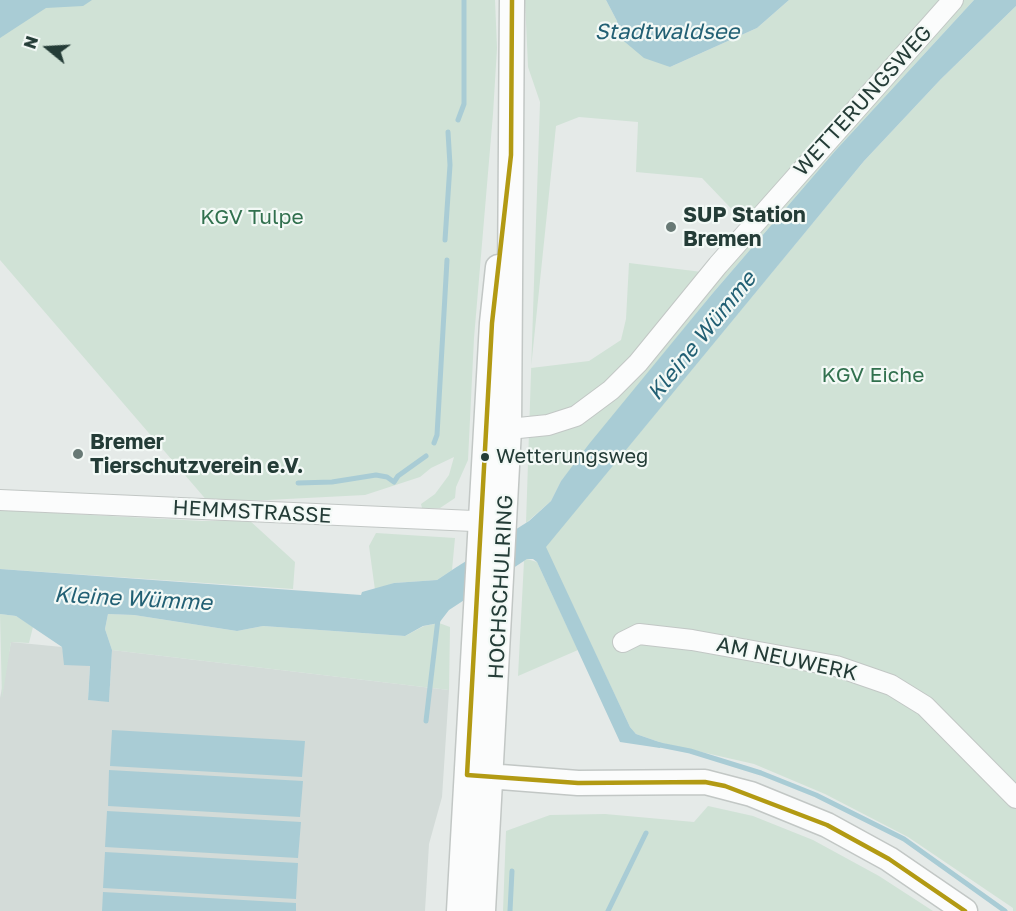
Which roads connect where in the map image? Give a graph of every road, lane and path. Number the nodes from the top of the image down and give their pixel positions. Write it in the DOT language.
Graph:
graph roads {
  1 [pos="512,0"];
  2 [pos="952,0"];
  3 [pos="511,154"];
  4 [pos="509,429"];
  5 [pos="0,500"];
  6 [pos="481,522"];
  7 [pos="504,528"];
  8 [pos="623,642"];
  9 [pos="467,775"];
  10 [pos="491,776"];
  11 [pos="1016,798"];
  12 [pos="459,911"];
  13 [pos="483,911"];
  14 [pos="965,911"];
  1 -- 3 [label="street, HOCHSCHULRING"];
  2 -- 4 [label="street, WETTERUNGSWEG"];
  3 -- 4 [label="street, HOCHSCHULRING"];
  3 -- 6 [label="street, HOCHSCHULRING"];
  4 -- 7 [label="street, HOCHSCHULRING"];
  5 -- 6 [label="street, HEMMSTRASSE"];
  6 -- 7 [label="street, HEMMSTRASSE"];
  6 -- 9 [label="street, HOCHSCHULRING"];
  7 -- 10 [label="street, HOCHSCHULRING"];
  8 -- 11 [label="street, AM NEUWERK"];
  9 -- 10 [label="street"];
  9 -- 12 [label="street, HOCHSCHULRING"];
  10 -- 13 [label="street, HOCHSCHULRING"];
  10 -- 14 [label="street"];
}
